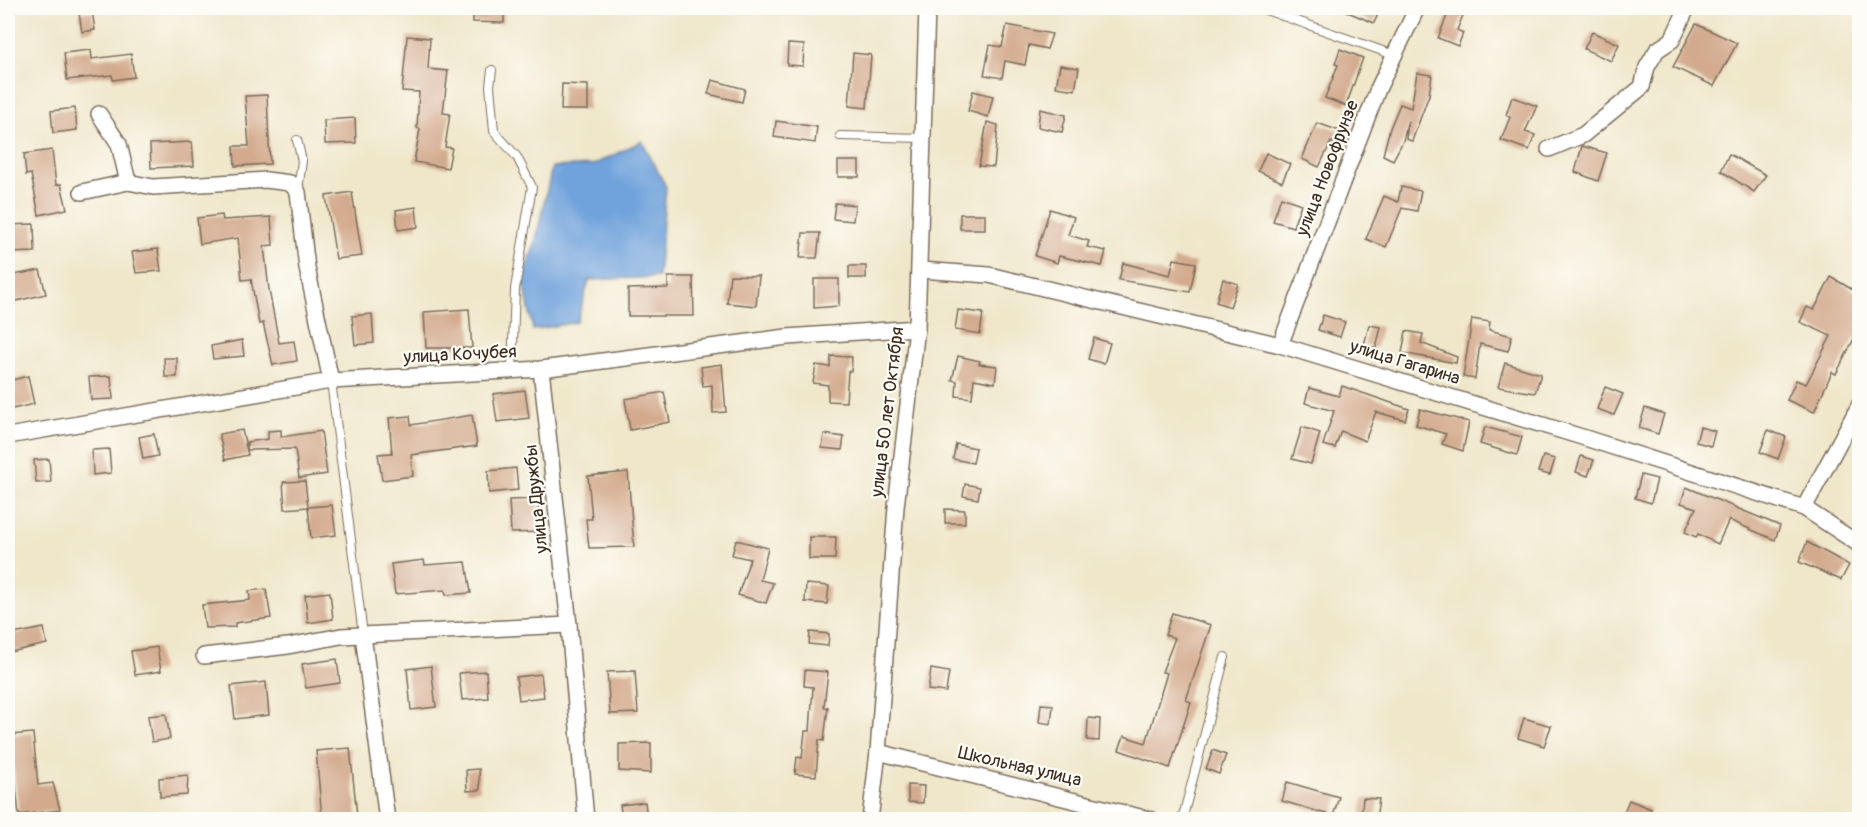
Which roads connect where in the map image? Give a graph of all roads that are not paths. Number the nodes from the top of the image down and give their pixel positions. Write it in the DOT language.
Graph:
graph roads {
  1 [pos="927,8"];
  2 [pos="1260,8"];
  3 [pos="1417,8"];
  4 [pos="1687,8"];
  5 [pos="1394,55"];
  6 [pos="492,70"];
  7 [pos="99,114"];
  8 [pos="840,136"];
  9 [pos="924,138"];
  10 [pos="297,140"];
  11 [pos="1549,149"];
  12 [pos="128,182"];
  13 [pos="82,192"];
  14 [pos="298,192"];
  15 [pos="921,270"];
  16 [pos="917,328"];
  17 [pos="1280,345"];
  18 [pos="541,369"];
  19 [pos="512,370"];
  20 [pos="331,381"];
  21 [pos="1860,404"];
  22 [pos="8,436"];
  23 [pos="1804,508"];
  24 [pos="1860,545"];
  25 [pos="569,625"];
  26 [pos="363,635"];
  27 [pos="204,656"];
  28 [pos="1225,657"];
  29 [pos="878,752"];
  30 [pos="689,818"];
  31 [pos="387,819"];
  32 [pos="586,819"];
  33 [pos="702,819"];
  34 [pos="870,819"];
  35 [pos="1152,819"];
  36 [pos="1182,819"];
  1 -- 9 [label="street, улица 50 лет Октября"];
  2 -- 5 [label="lane"];
  3 -- 5 [label="street, улица Новофрунзе"];
  4 -- 11 [label="street"];
  5 -- 17 [label="street, улица Новофрунзе"];
  6 -- 19 [label="lane"];
  7 -- 12 [label="street"];
  8 -- 9 [label="lane"];
  9 -- 15 [label="street, улица 50 лет Октября"];
  10 -- 14 [label="lane"];
  12 -- 13 [label="street"];
  12 -- 14 [label="street"];
  14 -- 20 [label="street"];
  15 -- 16 [label="street, улица 50 лет Октября"];
  15 -- 17 [label="street, улица Гагарина"];
  16 -- 18 [label="street, улица Кочубея"];
  16 -- 29 [label="street, улица 50 лет Октября"];
  17 -- 23 [label="street, улица Гагарина"];
  18 -- 19 [label="street, улица Кочубея"];
  18 -- 25 [label="street, улица Дружбы"];
  19 -- 20 [label="street, улица Кочубея"];
  20 -- 22 [label="street, улица Кочубея"];
  20 -- 26 [label="lane"];
  21 -- 23 [label="street"];
  23 -- 24 [label="street, улица Гагарина"];
  25 -- 26 [label="street"];
  25 -- 32 [label="street, улица Дружбы"];
  26 -- 27 [label="street"];
  26 -- 31 [label="street"];
  28 -- 36 [label="lane"];
  29 -- 34 [label="street, улица 50 лет Октября"];
  29 -- 35 [label="street, Школьная улица"];
  30 -- 33 [label="lane"];
}
